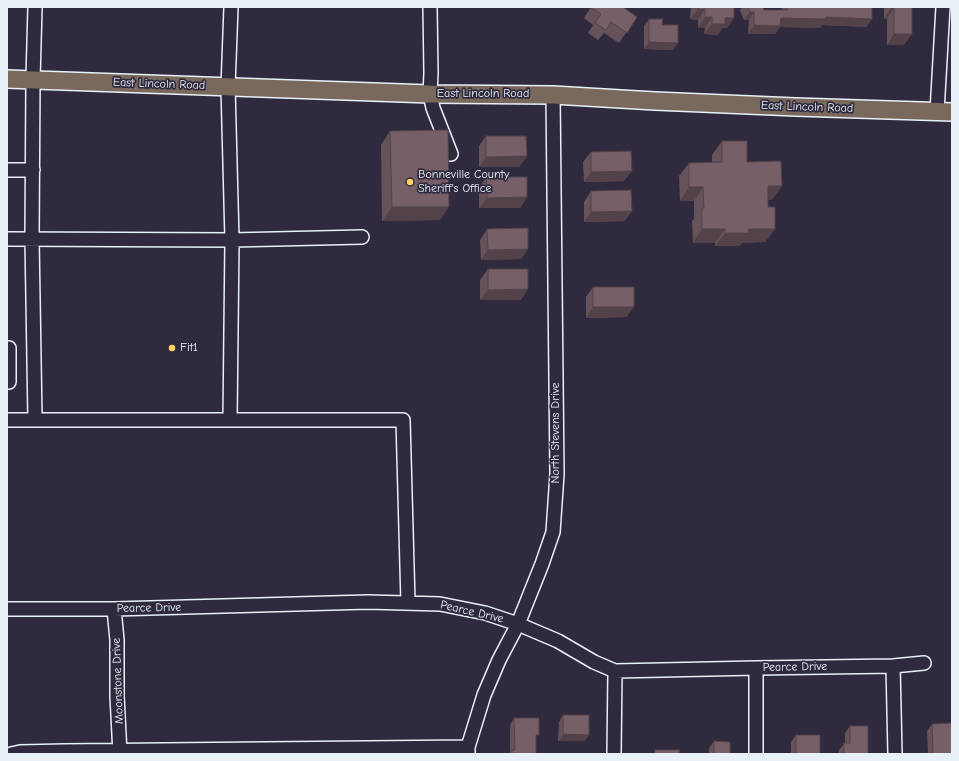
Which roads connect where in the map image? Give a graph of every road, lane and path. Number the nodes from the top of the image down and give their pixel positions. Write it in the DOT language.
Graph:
graph roads {
  1 [pos="35,7"];
  2 [pos="231,7"];
  3 [pos="430,7"];
  4 [pos="943,7"];
  5 [pos="33,79"];
  6 [pos="9,80"];
  7 [pos="228,87"];
  8 [pos="430,94"];
  9 [pos="553,95"];
  10 [pos="944,112"];
  11 [pos="451,154"];
  12 [pos="7,170"];
  13 [pos="32,170"];
  14 [pos="362,237"];
  15 [pos="7,239"];
  16 [pos="32,239"];
  17 [pos="232,240"];
  18 [pos="7,348"];
  19 [pos="7,382"];
  20 [pos="7,420"];
  21 [pos="35,420"];
  22 [pos="230,420"];
  23 [pos="408,603"];
  24 [pos="114,608"];
  25 [pos="7,609"];
  26 [pos="518,624"];
  27 [pos="924,663"];
  28 [pos="893,666"];
  29 [pos="756,668"];
  30 [pos="615,671"];
  31 [pos="468,750"];
  32 [pos="120,752"];
  33 [pos="11,754"];
  34 [pos="614,754"];
  35 [pos="756,754"];
  36 [pos="895,754"];
  1 -- 5 [label="street"];
  2 -- 7 [label="street"];
  3 -- 8 [label="street"];
  4 -- 10 [label="street"];
  5 -- 6 [label="main road, East Lincoln Road"];
  5 -- 7 [label="main road, East Lincoln Road"];
  5 -- 13 [label="street"];
  7 -- 8 [label="main road, East Lincoln Road"];
  7 -- 17 [label="street"];
  8 -- 9 [label="main road, East Lincoln Road"];
  8 -- 11 [label="street"];
  9 -- 10 [label="main road, East Lincoln Road"];
  9 -- 26 [label="street, North Stevens Drive"];
  12 -- 13 [label="street"];
  13 -- 16 [label="street"];
  14 -- 17 [label="street"];
  15 -- 16 [label="street"];
  16 -- 17 [label="street"];
  16 -- 21 [label="street"];
  17 -- 22 [label="street"];
  18 -- 19 [label="street"];
  20 -- 21 [label="street"];
  21 -- 22 [label="street"];
  22 -- 23 [label="street"];
  23 -- 24 [label="street, Pearce Drive"];
  23 -- 26 [label="street, Pearce Drive"];
  24 -- 25 [label="street, Pearce Drive"];
  24 -- 32 [label="street, Moonstone Drive"];
  26 -- 30 [label="street, Pearce Drive"];
  26 -- 31 [label="street, North Stevens Drive"];
  27 -- 28 [label="street, Pearce Drive"];
  28 -- 29 [label="street, Pearce Drive"];
  28 -- 36 [label="street"];
  29 -- 30 [label="street, Pearce Drive"];
  29 -- 35 [label="street"];
  30 -- 34 [label="street"];
  31 -- 32 [label="street"];
  32 -- 33 [label="street"];
}
